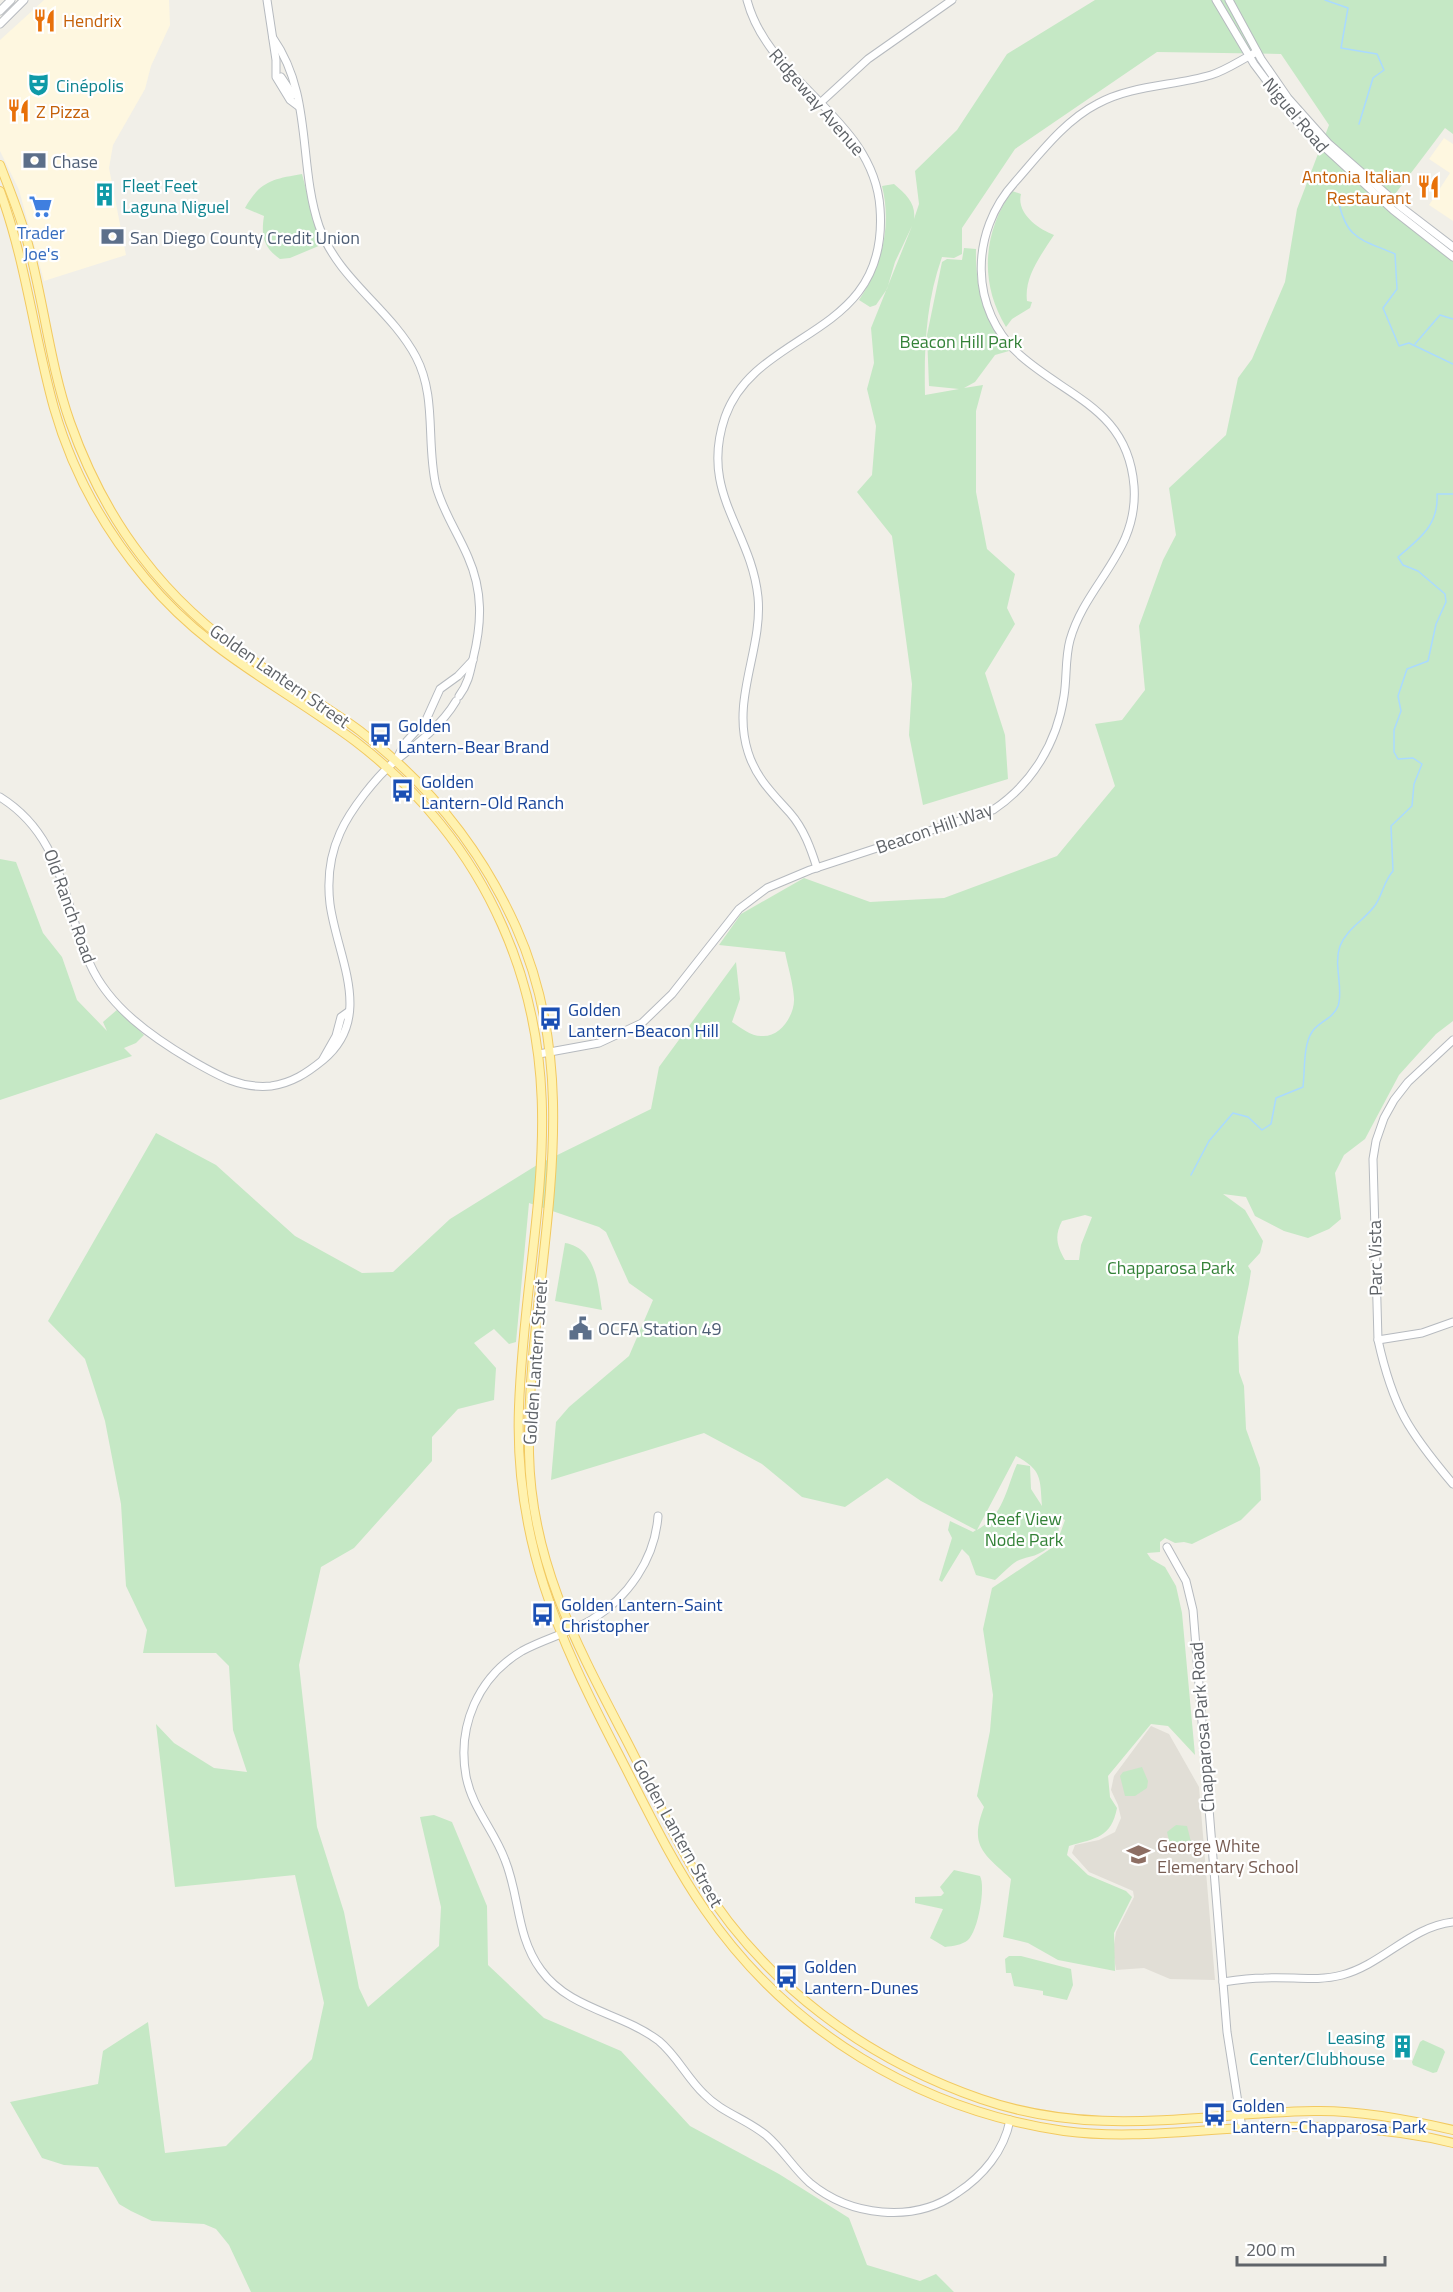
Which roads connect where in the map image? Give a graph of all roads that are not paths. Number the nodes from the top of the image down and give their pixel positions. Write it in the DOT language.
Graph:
graph roads {
  1 [pos="11,0"];
  2 [pos="24,0"];
  3 [pos="267,0"];
  4 [pos="747,0"];
  5 [pos="952,0"];
  6 [pos="1216,0"];
  7 [pos="1229,0"];
  8 [pos="0,11"];
  9 [pos="0,24"];
  10 [pos="273,38"];
  11 [pos="1257,52"];
  12 [pos="1249,55"];
  13 [pos="293,76"];
  14 [pos="281,78"];
  15 [pos="819,104"];
  16 [pos="297,106"];
  17 [pos="0,165"];
  18 [pos="0,191"];
  19 [pos="1453,247"];
  20 [pos="1453,257"];
  21 [pos="473,660"];
  22 [pos="395,761"];
  23 [pos="388,769"];
  24 [pos="0,797"];
  25 [pos="817,868"];
  26 [pos="1453,1040"];
  27 [pos="552,1053"];
  28 [pos="539,1054"];
  29 [pos="1453,1322"];
  30 [pos="1378,1340"];
  31 [pos="1453,1484"];
  32 [pos="658,1516"];
  33 [pos="1167,1547"];
  34 [pos="569,1630"];
  35 [pos="560,1634"];
  36 [pos="1453,1922"];
  37 [pos="1223,1982"];
  38 [pos="1240,2115"];
  39 [pos="1010,2120"];
  40 [pos="1242,2128"];
  41 [pos="1453,2130"];
  42 [pos="1453,2143"];
  1 -- 8 [label="street"];
  2 -- 9 [label="street"];
  3 -- 10 [label="street"];
  4 -- 15 [label="street, Ridgeway Avenue"];
  5 -- 15 [label="street"];
  6 -- 12 [label="street, Niguel Road"];
  7 -- 11 [label="street, Niguel Road"];
  10 -- 13 [label="street"];
  10 -- 14 [label="street"];
  11 -- 12 [label="street, Beacon Hill Way"];
  11 -- 19 [label="street, Niguel Road"];
  12 -- 20 [label="street, Niguel Road"];
  12 -- 25 [label="street, Beacon Hill Way"];
  13 -- 14 [label="street"];
  13 -- 16 [label="street"];
  14 -- 16 [label="street"];
  15 -- 25 [label="street, Ridgeway Avenue"];
  16 -- 21 [label="street"];
  17 -- 22 [label="main road, Golden Lantern Street"];
  18 -- 23 [label="main road, Golden Lantern Street"];
  21 -- 22 [label="street"];
  21 -- 22 [label="street"];
  22 -- 23 [label="street, Old Ranch Road"];
  22 -- 27 [label="main road, Golden Lantern Street"];
  23 -- 24 [label="street, Old Ranch Road"];
  23 -- 28 [label="main road, Golden Lantern Street"];
  25 -- 27 [label="street, Beacon Hill Way"];
  26 -- 30 [label="street, Parc Vista"];
  27 -- 28 [label="street, Beacon Hill Way"];
  27 -- 34 [label="main road, Golden Lantern Street"];
  28 -- 35 [label="main road, Golden Lantern Street"];
  29 -- 30 [label="street"];
  30 -- 31 [label="street, Parc Vista"];
  32 -- 34 [label="street"];
  33 -- 37 [label="street, Chapparosa Park Road"];
  34 -- 35 [label="street"];
  34 -- 38 [label="main road, Golden Lantern Street"];
  35 -- 39 [label="main road, Golden Lantern Street"];
  35 -- 39 [label="street"];
  36 -- 37 [label="street"];
  37 -- 38 [label="street, Chapparosa Park Road"];
  38 -- 40 [label="street, Chapparosa Park Road"];
  38 -- 41 [label="main road, Golden Lantern Street"];
  39 -- 40 [label="main road, Golden Lantern Street"];
  40 -- 42 [label="main road, Golden Lantern Street"];
}
